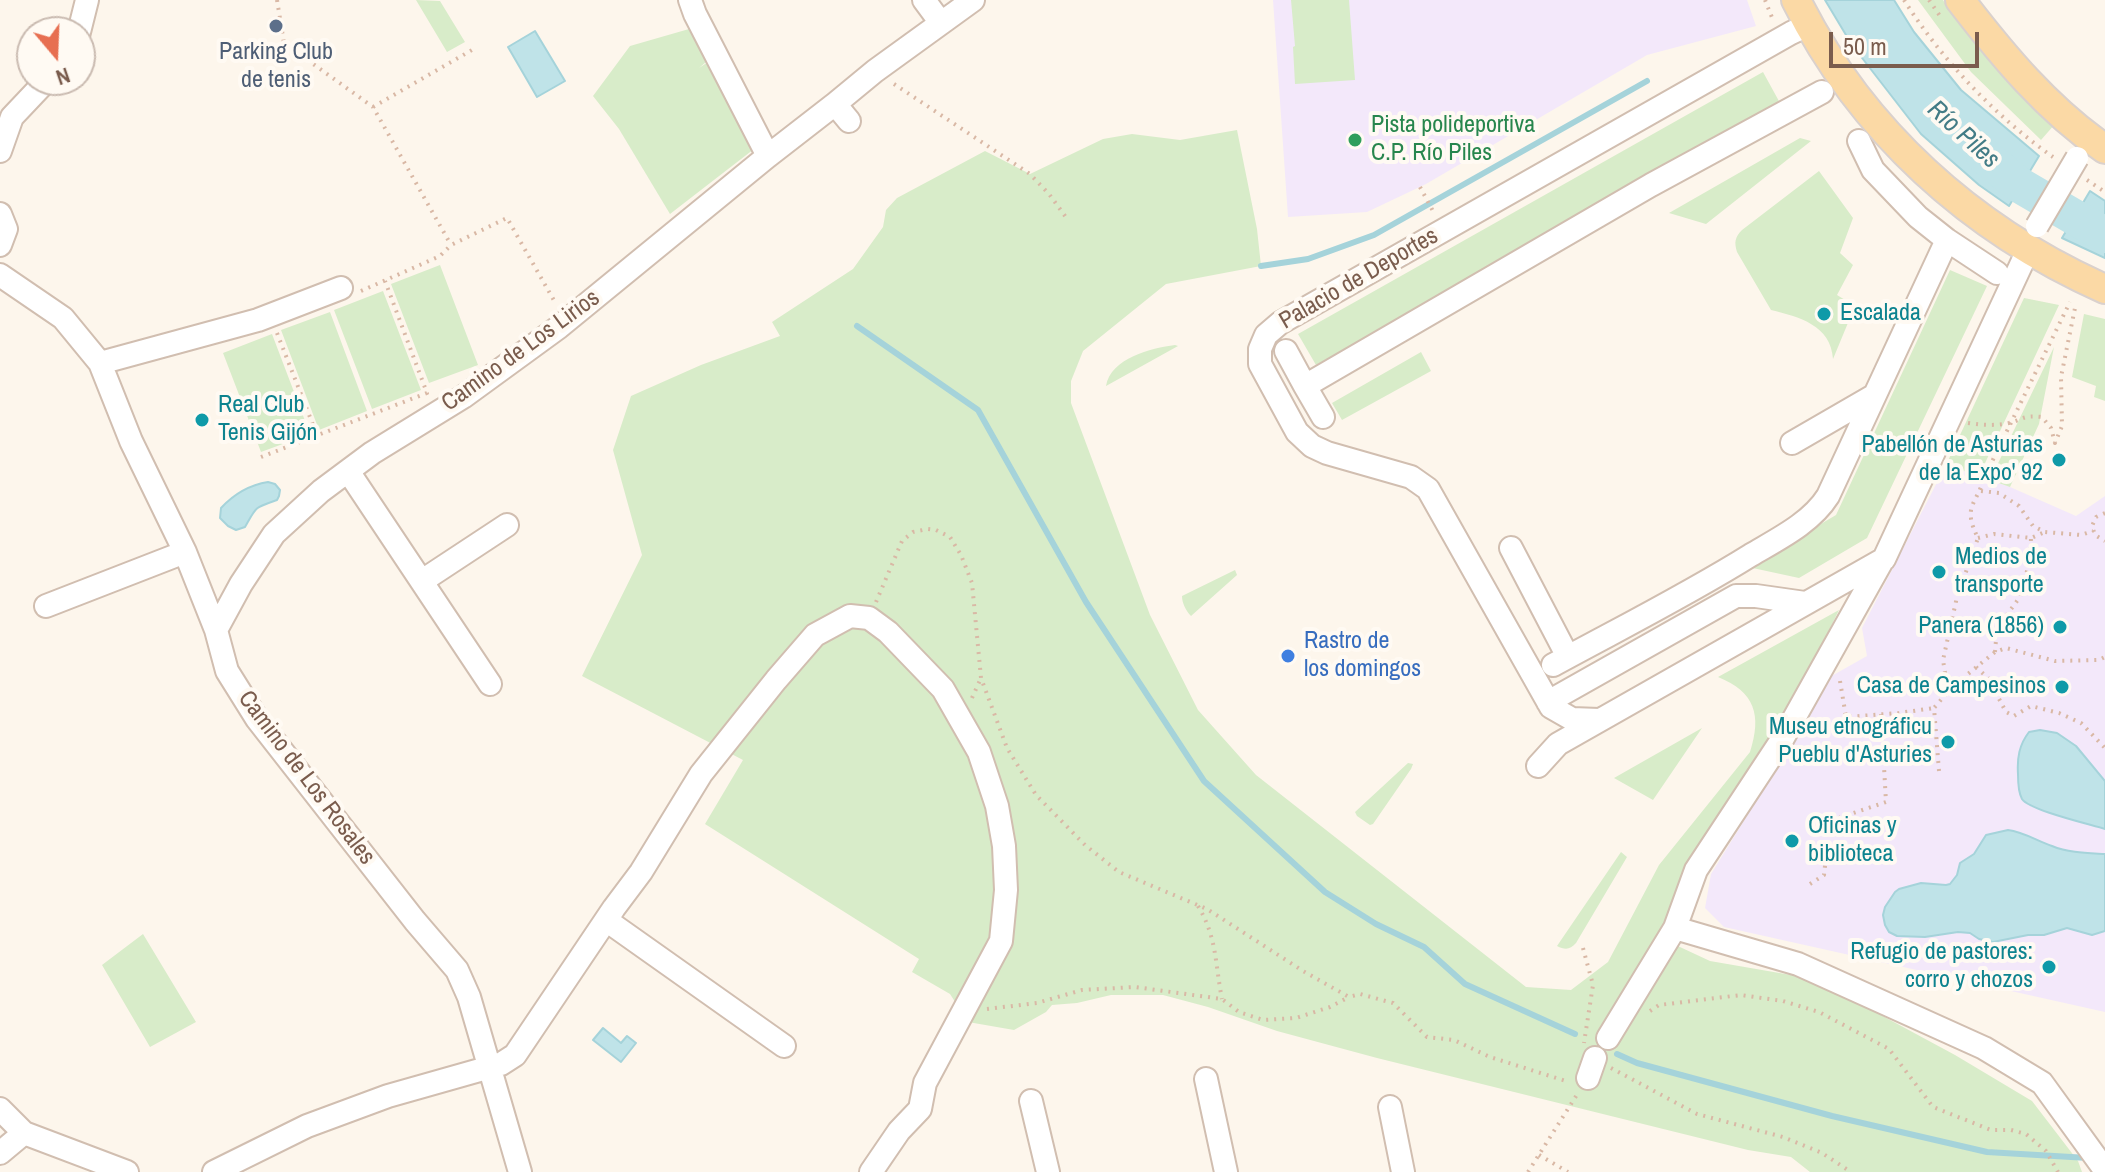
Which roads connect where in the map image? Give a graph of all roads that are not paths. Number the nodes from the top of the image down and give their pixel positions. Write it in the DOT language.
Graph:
graph roads {
  1 [pos="690,0"];
  2 [pos="924,0"];
  3 [pos="973,0"];
  4 [pos="1960,0"];
  5 [pos="1802,12"];
  6 [pos="941,23"];
  7 [pos="1822,92"];
  8 [pos="32,96"];
  9 [pos="2070,123"];
  10 [pos="1859,141"];
  11 [pos="2105,149"];
  12 [pos="0,151"];
  13 [pos="768,156"];
  14 [pos="0,214"];
  15 [pos="1947,240"];
  16 [pos="0,245"];
  17 [pos="2037,246"];
  18 [pos="1997,273"];
  19 [pos="0,275"];
  20 [pos="341,288"];
  21 [pos="2105,289"];
  22 [pos="1286,351"];
  23 [pos="100,363"];
  24 [pos="1305,386"];
  25 [pos="1875,395"];
  26 [pos="1323,417"];
  27 [pos="1792,443"];
  28 [pos="348,471"];
  29 [pos="507,525"];
  30 [pos="1511,548"];
  31 [pos="185,552"];
  32 [pos="1884,559"];
  33 [pos="422,581"];
  34 [pos="1805,603"];
  35 [pos="46,606"];
  36 [pos="216,630"];
  37 [pos="490,684"];
  38 [pos="1549,704"];
  39 [pos="1599,720"];
  40 [pos="1538,766"];
  41 [pos="610,914"];
  42 [pos="1675,928"];
  43 [pos="1608,1038"];
  44 [pos="784,1046"];
  45 [pos="488,1067"];
  46 [pos="1206,1079"];
  47 [pos="1031,1101"];
  48 [pos="1390,1107"];
  49 [pos="0,1109"];
  50 [pos="24,1133"];
  51 [pos="0,1153"];
  52 [pos="2105,1170"];
  53 [pos="127,1172"];
  54 [pos="214,1172"];
  55 [pos="520,1172"];
  56 [pos="871,1172"];
  57 [pos="1048,1172"];
  58 [pos="1226,1172"];
  59 [pos="1403,1172"];
  1 -- 13 [label="street"];
  2 -- 6 [label="street"];
  3 -- 6 [label="street, Camino de Los Lirios"];
  4 -- 9 [label="main road"];
  5 -- 17 [label="main road"];
  5 -- 38 [label="street, Palacio de Deportes"];
  6 -- 13 [label="street, Camino de Los Lirios"];
  7 -- 24 [label="street"];
  8 -- 12 [label="street"];
  9 -- 11 [label="main road"];
  9 -- 17 [label="street, bridge"];
  10 -- 15 [label="street"];
  13 -- 28 [label="street, Camino de Los Lirios"];
  14 -- 16 [label="street"];
  15 -- 18 [label="street"];
  15 -- 25 [label="street"];
  17 -- 21 [label="main road"];
  17 -- 32 [label="street"];
  19 -- 23 [label="street, Camino de Los Rosales"];
  20 -- 23 [label="street"];
  22 -- 24 [label="street"];
  23 -- 31 [label="street, Camino de Los Rosales"];
  24 -- 26 [label="street"];
  25 -- 27 [label="street"];
  25 -- 30 [label="street"];
  28 -- 33 [label="street"];
  28 -- 36 [label="street, Camino de Los Lirios"];
  29 -- 33 [label="street"];
  31 -- 35 [label="street"];
  31 -- 36 [label="street, Camino de Los Rosales"];
  32 -- 34 [label="street"];
  32 -- 42 [label="street"];
  33 -- 37 [label="street"];
  34 -- 38 [label="street"];
  34 -- 39 [label="street"];
  36 -- 45 [label="street, Camino de Los Rosales"];
  38 -- 39 [label="street"];
  39 -- 40 [label="street"];
  41 -- 44 [label="street"];
  41 -- 45 [label="street"];
  41 -- 56 [label="street"];
  42 -- 43 [label="street"];
  42 -- 52 [label="street"];
  45 -- 54 [label="street"];
  45 -- 55 [label="street, Camino de Los Rosales"];
  46 -- 58 [label="street"];
  47 -- 57 [label="street"];
  48 -- 59 [label="street"];
  49 -- 50 [label="street"];
  50 -- 51 [label="street"];
  50 -- 53 [label="street"];
}
